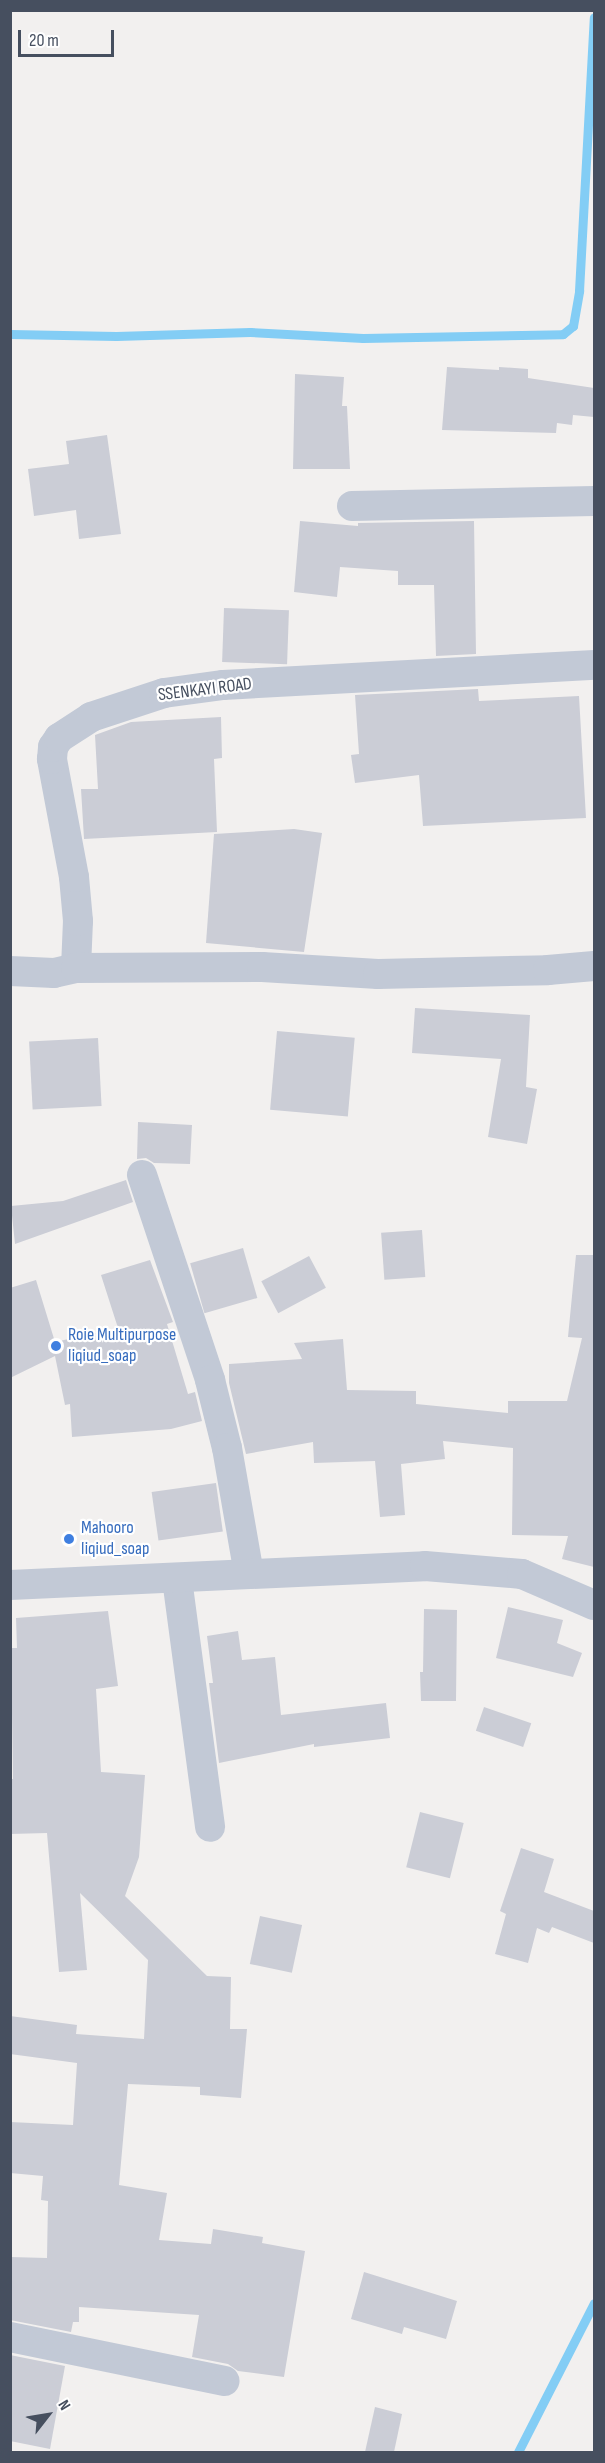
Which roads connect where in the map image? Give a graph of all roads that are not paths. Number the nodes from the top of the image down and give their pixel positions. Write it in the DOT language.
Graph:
graph roads {
  1 [pos="594,501"];
  2 [pos="352,506"];
  3 [pos="594,665"];
  4 [pos="594,966"];
  5 [pos="76,968"];
  6 [pos="10,971"];
  7 [pos="142,1175"];
  8 [pos="249,1574"];
  9 [pos="177,1579"];
  10 [pos="10,1585"];
  11 [pos="594,1605"];
  12 [pos="210,1827"];
  13 [pos="10,2337"];
  14 [pos="225,2381"];
  1 -- 2 [label="street"];
  3 -- 5 [label="street, SSENKAYI ROAD"];
  4 -- 5 [label="street"];
  5 -- 6 [label="street"];
  7 -- 8 [label="street"];
  8 -- 9 [label="street"];
  8 -- 11 [label="street"];
  9 -- 10 [label="street"];
  9 -- 12 [label="street"];
  13 -- 14 [label="street"];
}
